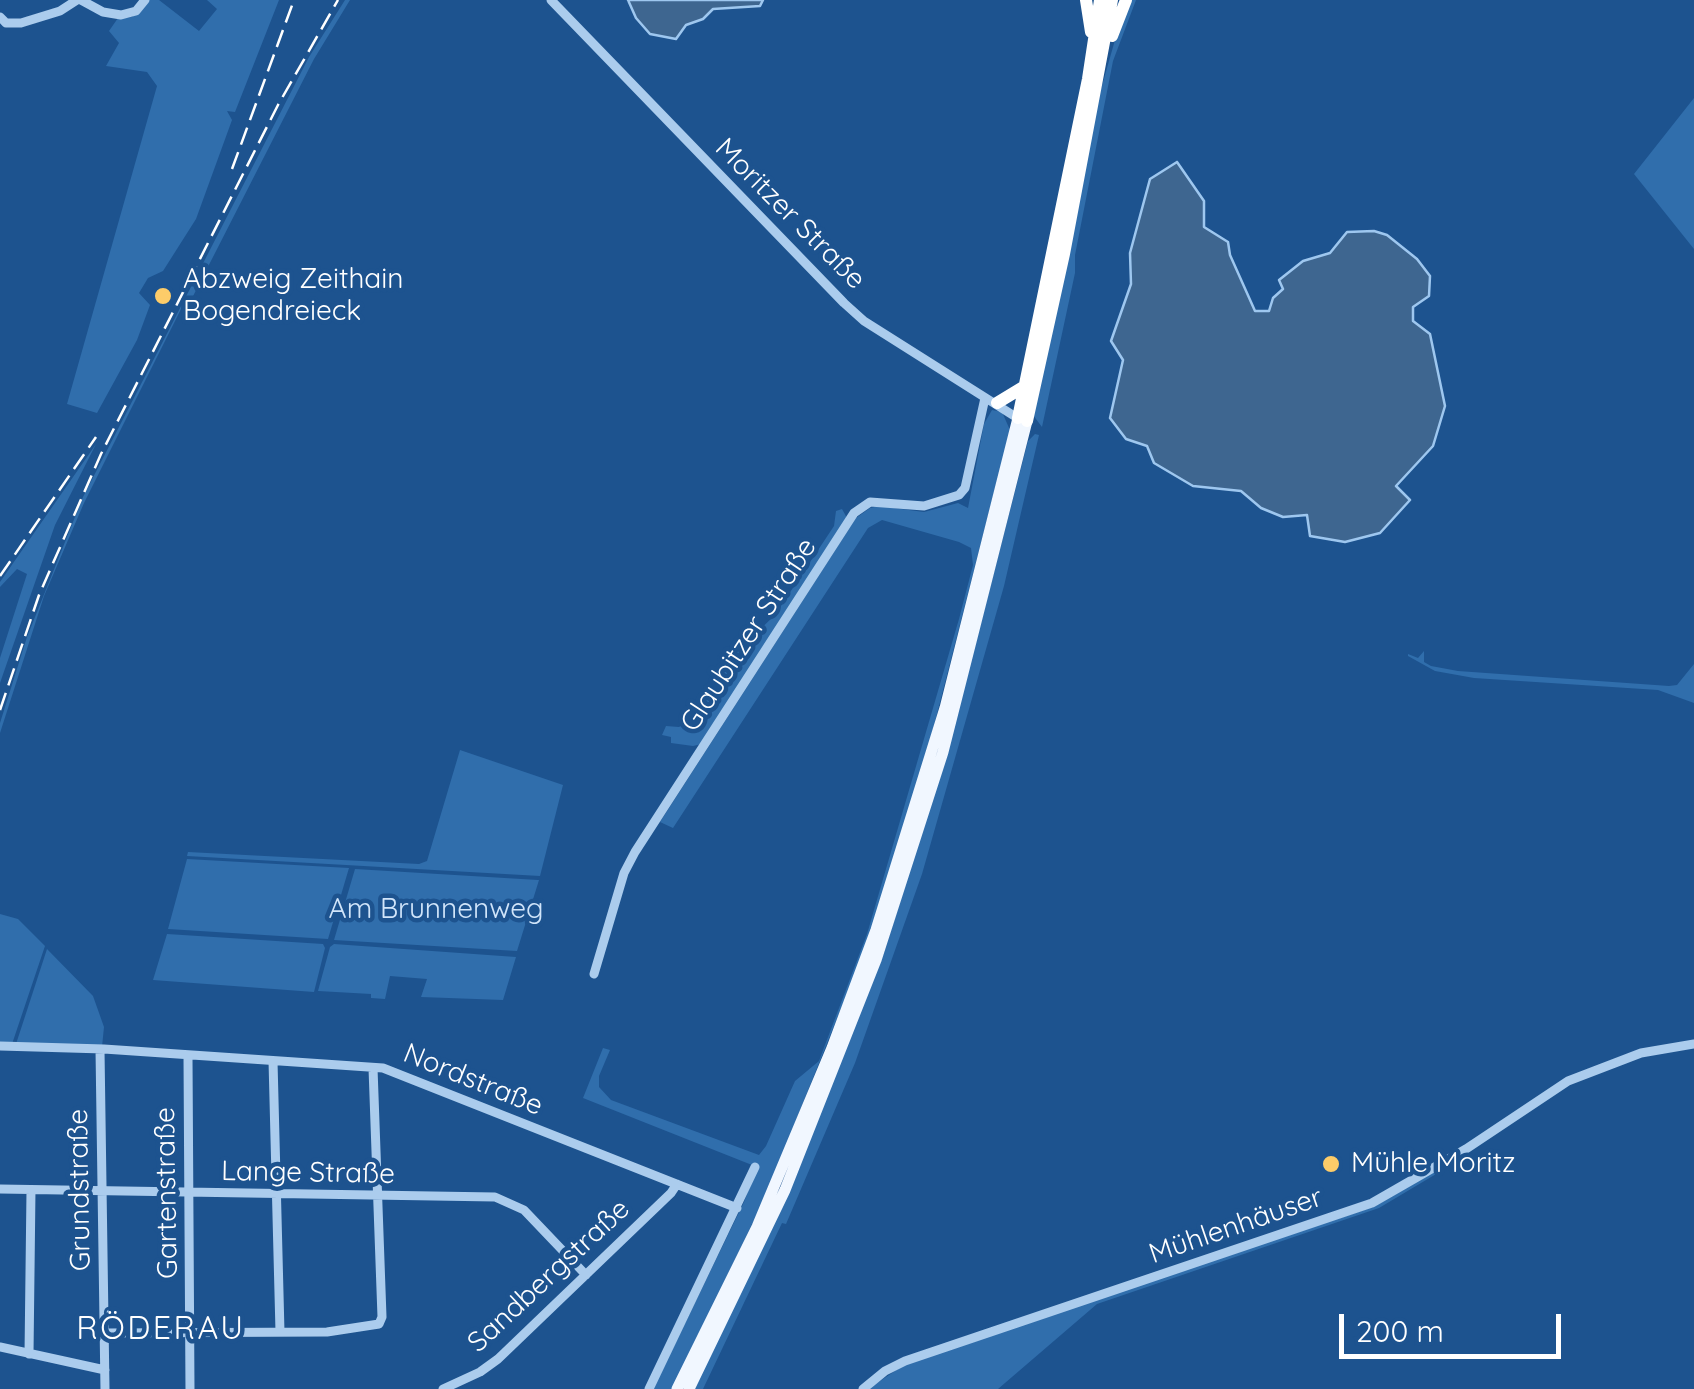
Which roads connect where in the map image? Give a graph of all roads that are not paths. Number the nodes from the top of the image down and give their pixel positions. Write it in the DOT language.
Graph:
graph roads {
  1 [pos="79,0"];
  2 [pos="145,0"];
  3 [pos="551,0"];
  4 [pos="1086,0"];
  5 [pos="1100,0"];
  6 [pos="1112,0"];
  7 [pos="1126,0"];
  8 [pos="0,17"];
  9 [pos="1098,52"];
  10 [pos="1025,386"];
  11 [pos="991,400"];
  12 [pos="1022,420"];
  13 [pos="594,974"];
  14 [pos="1694,1044"];
  15 [pos="0,1046"];
  16 [pos="100,1050"];
  17 [pos="188,1057"];
  18 [pos="273,1062"];
  19 [pos="373,1068"];
  20 [pos="755,1167"];
  21 [pos="676,1184"];
  22 [pos="0,1190"];
  23 [pos="31,1190"];
  24 [pos="102,1192"];
  25 [pos="188,1194"];
  26 [pos="278,1196"];
  27 [pos="377,1197"];
  28 [pos="737,1208"];
  29 [pos="586,1275"];
  30 [pos="280,1332"];
  31 [pos="104,1333"];
  32 [pos="191,1333"];
  33 [pos="0,1347"];
  34 [pos="29,1354"];
  35 [pos="105,1370"];
  36 [pos="105,1389"];
  37 [pos="190,1389"];
  38 [pos="443,1389"];
  39 [pos="649,1389"];
  40 [pos="678,1389"];
  41 [pos="689,1389"];
  42 [pos="863,1389"];
  1 -- 2 [label="street"];
  1 -- 8 [label="street"];
  3 -- 11 [label="street, Moritzer Straße"];
  4 -- 9 [label="highway"];
  5 -- 9 [label="highway"];
  6 -- 9 [label="highway"];
  7 -- 9 [label="highway"];
  9 -- 10 [label="highway"];
  9 -- 12 [label="highway"];
  10 -- 11 [label="highway"];
  10 -- 12 [label="highway"];
  11 -- 12 [label="street, Moritzer Straße"];
  11 -- 13 [label="street, Glaubitzer Straße"];
  12 -- 40 [label="main road"];
  12 -- 41 [label="main road"];
  14 -- 42 [label="street, Mühlenhäuser"];
  15 -- 16 [label="street, Nordstraße"];
  16 -- 17 [label="street, Nordstraße"];
  16 -- 24 [label="street, Grundstraße"];
  17 -- 18 [label="street, Nordstraße"];
  17 -- 25 [label="street, Gartenstraße"];
  18 -- 19 [label="street, Nordstraße"];
  18 -- 26 [label="street"];
  19 -- 21 [label="street, Nordstraße"];
  19 -- 27 [label="street"];
  20 -- 28 [label="street"];
  21 -- 28 [label="street, Nordstraße"];
  21 -- 29 [label="street, Sandbergstraße"];
  22 -- 23 [label="street, Lange Straße"];
  23 -- 24 [label="street, Lange Straße"];
  23 -- 34 [label="street"];
  24 -- 25 [label="street, Lange Straße"];
  24 -- 31 [label="street, Grundstraße"];
  25 -- 26 [label="street, Lange Straße"];
  25 -- 32 [label="street, Gartenstraße"];
  26 -- 27 [label="street, Lange Straße"];
  26 -- 30 [label="street"];
  27 -- 29 [label="street, Lange Straße"];
  27 -- 30 [label="street"];
  28 -- 39 [label="street"];
  29 -- 38 [label="street, Sandbergstraße"];
  30 -- 32 [label="street"];
  31 -- 32 [label="street"];
  31 -- 35 [label="street, Grundstraße"];
  32 -- 37 [label="street, Gartenstraße"];
  33 -- 34 [label="street"];
  34 -- 35 [label="street"];
  35 -- 36 [label="street, Grundstraße"];
}
